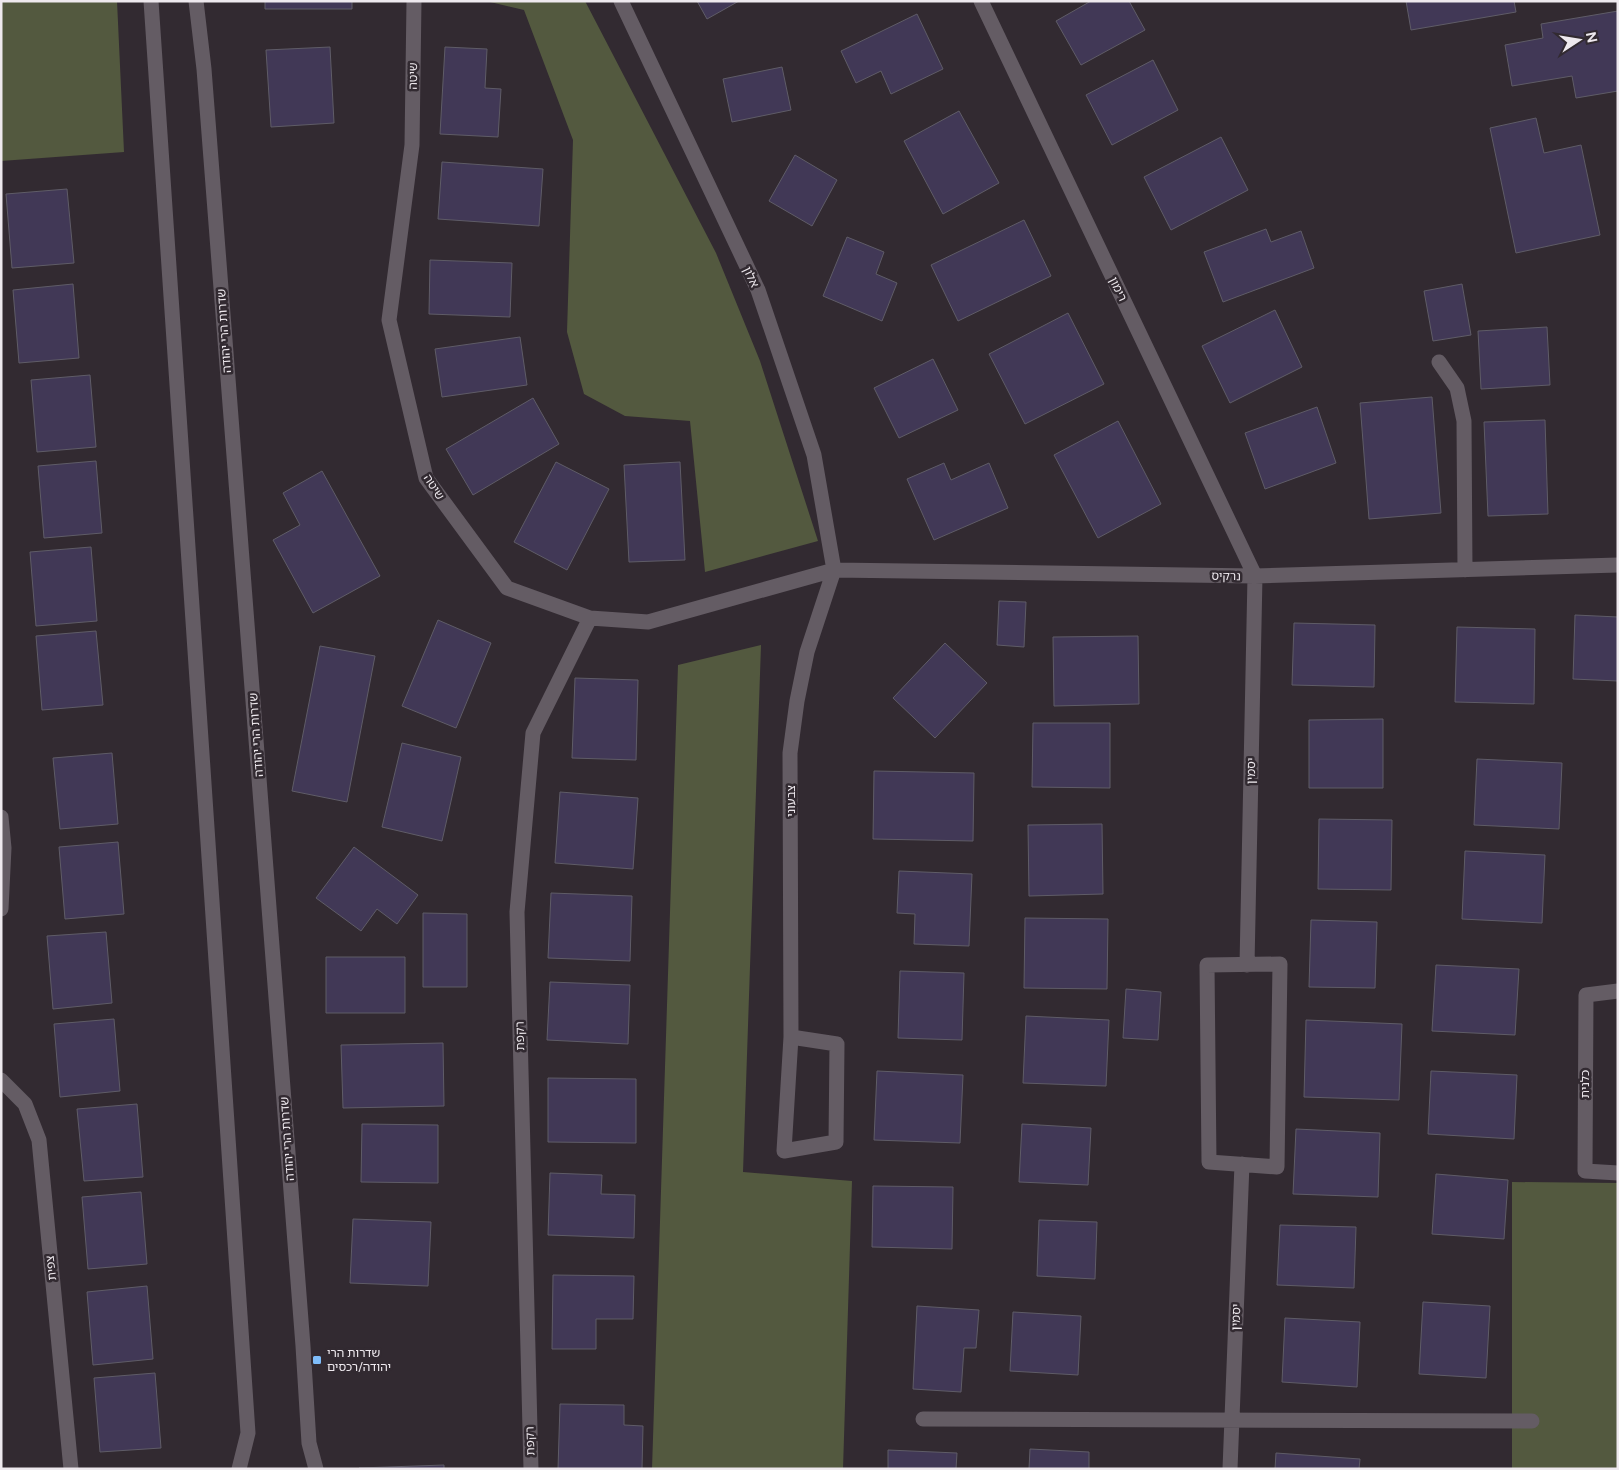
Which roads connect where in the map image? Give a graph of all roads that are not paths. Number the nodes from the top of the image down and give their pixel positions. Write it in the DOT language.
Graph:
graph roads {
  1 [pos="151,1"];
  2 [pos="196,1"];
  3 [pos="414,1"];
  4 [pos="621,1"];
  5 [pos="980,1"];
  6 [pos="1439,362"];
  7 [pos="1618,565"];
  8 [pos="834,570"];
  9 [pos="1466,570"];
  10 [pos="1255,576"];
  11 [pos="590,618"];
  12 [pos="1,817"];
  13 [pos="1,909"];
  14 [pos="1247,965"];
  15 [pos="1618,991"];
  16 [pos="791,1037"];
  17 [pos="1,1080"];
  18 [pos="1242,1164"];
  19 [pos="1618,1173"];
  20 [pos="923,1418"];
  21 [pos="1232,1420"];
  22 [pos="1532,1421"];
  23 [pos="71,1469"];
  24 [pos="239,1469"];
  25 [pos="316,1469"];
  26 [pos="531,1469"];
  27 [pos="1230,1469"];
  1 -- 24 [label="street"];
  2 -- 25 [label="street, שדרות הרי יהודה"];
  3 -- 11 [label="street, שיטה"];
  4 -- 8 [label="street, אלון"];
  5 -- 10 [label="street, רימון"];
  6 -- 9 [label="street"];
  7 -- 9 [label="street, נרקיס"];
  8 -- 10 [label="street, נרקיס"];
  8 -- 11 [label="street, שיטה"];
  8 -- 16 [label="street, צבעוני"];
  9 -- 10 [label="street, נרקיס"];
  10 -- 14 [label="street, יסמין"];
  11 -- 26 [label="street, רקפת"];
  12 -- 13 [label="street"];
  14 -- 18 [label="street"];
  14 -- 18 [label="street"];
  15 -- 19 [label="street, כלנית"];
  16 -- 16 [label="street, צבעוני"];
  17 -- 23 [label="street, צפית"];
  18 -- 21 [label="street, יסמין"];
  20 -- 21 [label="street"];
  21 -- 22 [label="street"];
  21 -- 27 [label="street, יסמין"];
}
